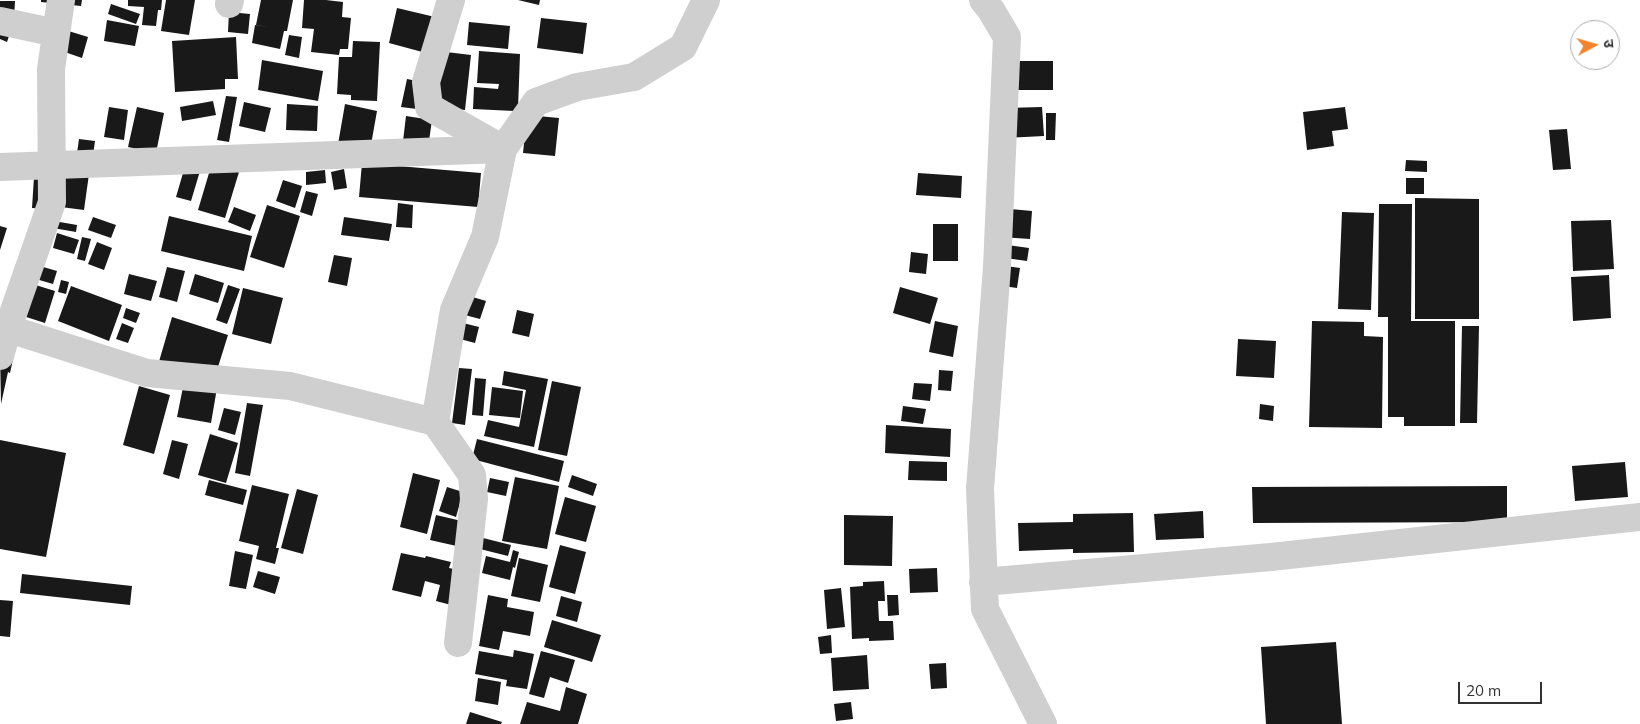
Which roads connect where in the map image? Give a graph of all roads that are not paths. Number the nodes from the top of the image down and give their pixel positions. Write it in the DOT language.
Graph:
graph roads {
  1 [pos="61,0"];
  2 [pos="451,0"];
  3 [pos="706,0"];
  4 [pos="983,0"];
  5 [pos="0,21"];
  6 [pos="56,33"];
  7 [pos="503,149"];
  8 [pos="51,165"];
  9 [pos="0,167"];
  10 [pos="4,327"];
  11 [pos="0,356"];
  12 [pos="435,422"];
  13 [pos="1640,518"];
  14 [pos="984,582"];
  15 [pos="458,643"];
  16 [pos="1043,724"];
  1 -- 6 [label="street"];
  2 -- 7 [label="street"];
  3 -- 7 [label="street"];
  4 -- 14 [label="street"];
  5 -- 6 [label="street"];
  6 -- 8 [label="street"];
  7 -- 8 [label="street"];
  7 -- 12 [label="street"];
  8 -- 9 [label="street"];
  8 -- 10 [label="street"];
  10 -- 11 [label="street"];
  10 -- 12 [label="street"];
  12 -- 15 [label="street"];
  13 -- 14 [label="street"];
  14 -- 16 [label="street"];
}
